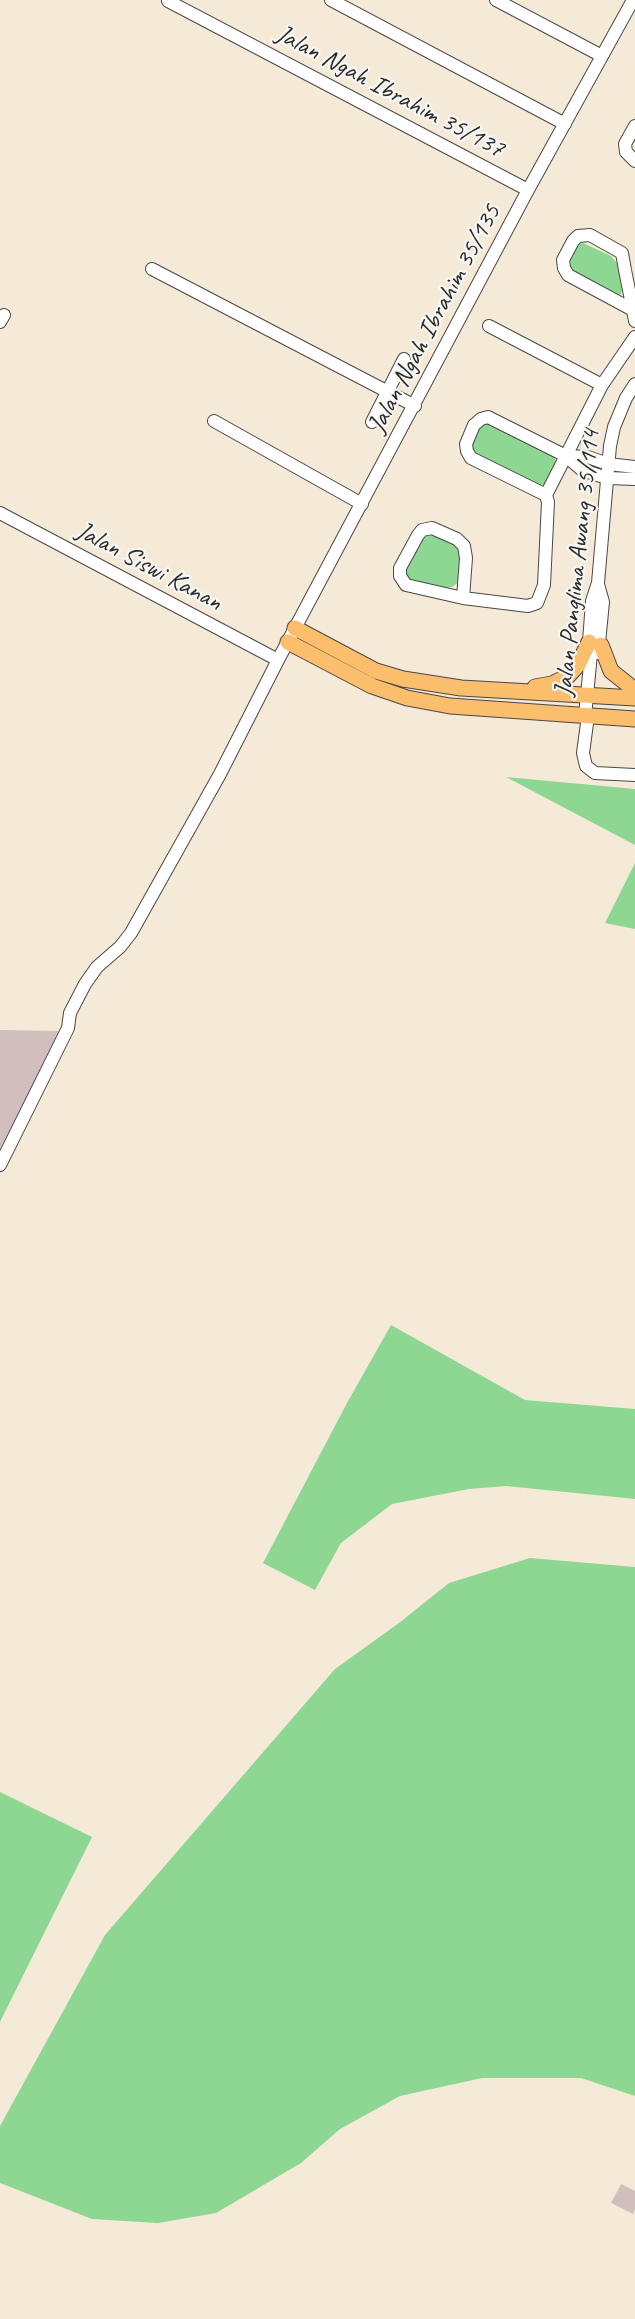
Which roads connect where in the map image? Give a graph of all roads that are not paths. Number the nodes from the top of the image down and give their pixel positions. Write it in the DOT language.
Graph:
graph roads {
  1 [pos="331,0"];
  2 [pos="496,0"];
  3 [pos="633,0"];
  4 [pos="168,1"];
  5 [pos="602,56"];
  6 [pos="565,124"];
  7 [pos="635,126"];
  8 [pos="635,161"];
  9 [pos="528,190"];
  10 [pos="152,268"];
  11 [pos="634,316"];
  12 [pos="489,326"];
  13 [pos="635,337"];
  14 [pos="404,359"];
  15 [pos="635,384"];
  16 [pos="602,385"];
  17 [pos="388,391"];
  18 [pos="415,406"];
  19 [pos="214,421"];
  20 [pos="372,423"];
  21 [pos="566,456"];
  22 [pos="608,464"];
  23 [pos="635,468"];
  24 [pos="608,478"];
  25 [pos="635,479"];
  26 [pos="546,495"];
  27 [pos="362,504"];
  28 [pos="0,513"];
  29 [pos="463,598"];
  30 [pos="291,635"];
  31 [pos="595,644"];
  32 [pos="278,660"];
  33 [pos="635,690"];
  34 [pos="515,691"];
  35 [pos="591,696"];
  36 [pos="635,698"];
  37 [pos="589,716"];
  38 [pos="635,718"];
  39 [pos="635,775"];
  40 [pos="0,1165"];
  1 -- 6 [label="street"];
  2 -- 5 [label="street"];
  3 -- 5 [label="street, Jalan Ngah Ibrahim 35/135"];
  4 -- 9 [label="street, Jalan Ngah Ibrahim 35/137"];
  5 -- 6 [label="street, Jalan Ngah Ibrahim 35/135"];
  6 -- 9 [label="street, Jalan Ngah Ibrahim 35/135"];
  7 -- 8 [label="street"];
  9 -- 18 [label="street, Jalan Ngah Ibrahim 35/135"];
  10 -- 17 [label="street"];
  11 -- 11 [label="street"];
  12 -- 16 [label="street"];
  13 -- 16 [label="street"];
  14 -- 17 [label="street"];
  15 -- 22 [label="street, Jalan Panglima Awang 35/114"];
  16 -- 21 [label="street"];
  17 -- 18 [label="street"];
  17 -- 20 [label="street"];
  18 -- 27 [label="street, Jalan Ngah Ibrahim 35/135"];
  19 -- 27 [label="street"];
  21 -- 22 [label="street"];
  21 -- 24 [label="street"];
  21 -- 26 [label="street"];
  21 -- 26 [label="street"];
  22 -- 23 [label="street"];
  22 -- 24 [label="street, Jalan Panglima Awang 35/114"];
  24 -- 25 [label="street"];
  24 -- 31 [label="street, Jalan Panglima Awang 35/114"];
  26 -- 29 [label="street"];
  27 -- 30 [label="street, Jalan Ngah Ibrahim 35/135"];
  28 -- 32 [label="street, Jalan Siswi Kanan"];
  29 -- 29 [label="street"];
  30 -- 32 [label="street, Jalan Ngah Ibrahim 35/135"];
  30 -- 34 [label="main road"];
  30 -- 37 [label="main road"];
  31 -- 33 [label="main road"];
  31 -- 34 [label="main road"];
  31 -- 35 [label="street, Jalan Panglima Awang 35/114"];
  32 -- 40 [label="street, Jalan Ngah Ibrahim 35/135"];
  34 -- 35 [label="main road"];
  35 -- 36 [label="main road"];
  35 -- 37 [label="street, Jalan Panglima Awang 35/114"];
  37 -- 38 [label="main road"];
  37 -- 39 [label="street, Jalan Panglima Awang 35/114"];
}
